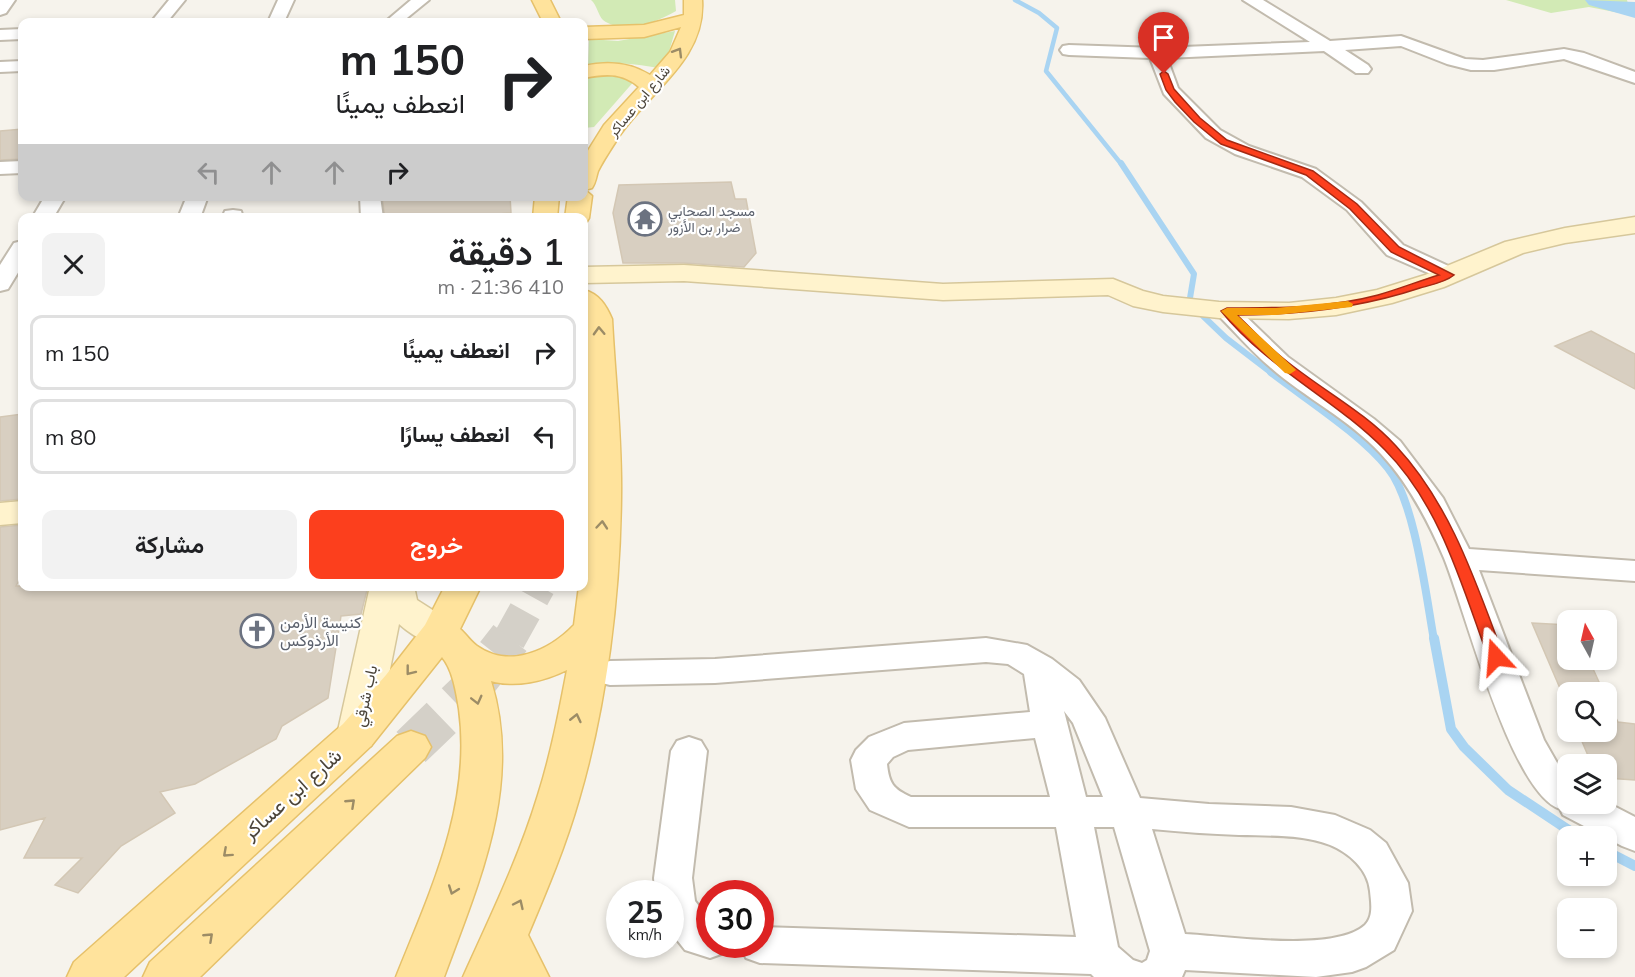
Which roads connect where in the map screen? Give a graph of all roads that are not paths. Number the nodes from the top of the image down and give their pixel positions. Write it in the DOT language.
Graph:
graph roads {
  1 [pos="7,0"];
  2 [pos="177,0"];
  3 [pos="286,0"];
  4 [pos="421,0"];
  5 [pos="541,0"];
  6 [pos="1251,0"];
  7 [pos="694,9"];
  8 [pos="0,10"];
  9 [pos="162,18"];
  10 [pos="278,18"];
  11 [pos="398,18"];
  12 [pos="550,18"];
  13 [pos="588,33"];
  14 [pos="18,34"];
  15 [pos="0,35"];
  16 [pos="1328,46"];
  17 [pos="1069,50"];
  18 [pos="1157,53"];
  19 [pos="18,66"];
  20 [pos="0,68"];
  21 [pos="1362,69"];
  22 [pos="588,71"];
  23 [pos="1635,78"];
  24 [pos="651,86"];
  25 [pos="18,167"];
  26 [pos="0,168"];
  27 [pos="588,169"];
  28 [pos="1635,225"];
  29 [pos="18,255"];
  30 [pos="588,275"];
  31 [pos="1449,275"];
  32 [pos="0,285"];
  33 [pos="588,302"];
  34 [pos="1227,311"];
  35 [pos="18,512"];
  36 [pos="0,514"];
  37 [pos="1459,558"];
  38 [pos="1635,571"];
  39 [pos="387,591"];
  40 [pos="397,591"];
  41 [pos="463,591"];
  42 [pos="591,631"];
  43 [pos="451,643"];
  44 [pos="1040,668"];
  45 [pos="610,673"];
  46 [pos="1049,723"];
  47 [pos="357,735"];
  48 [pos="411,747"];
  49 [pos="689,751"];
  50 [pos="1557,787"];
  51 [pos="1072,812"];
  52 [pos="1128,812"];
  53 [pos="1595,814"];
  54 [pos="1635,835"];
  55 [pos="696,934"];
  56 [pos="505,936"];
  57 [pos="774,946"];
  58 [pos="1163,964"];
  59 [pos="1114,967"];
  60 [pos="91,977"];
  61 [pos="166,977"];
  62 [pos="420,977"];
  63 [pos="487,977"];
  64 [pos="525,977"];
  1 -- 8 [label="street"];
  2 -- 9 [label="street"];
  3 -- 10 [label="street"];
  4 -- 11 [label="street"];
  5 -- 12 [label="main road"];
  6 -- 16 [label="street"];
  7 -- 13 [label="main road"];
  24 -- 7 [label="main road, شارع ابن عساكر, one-way"];
  14 -- 15 [label="street"];
  16 -- 18 [label="street"];
  16 -- 21 [label="street"];
  16 -- 23 [label="street"];
  17 -- 18 [label="street"];
  18 -- 31 [label="street"];
  19 -- 20 [label="street"];
  22 -- 24 [label="main road"];
  24 -- 27 [label="main road, شارع ابن عساكر"];
  25 -- 26 [label="street"];
  28 -- 31 [label="street"];
  29 -- 32 [label="street"];
  30 -- 34 [label="street"];
  31 -- 34 [label="street"];
  42 -- 33 [label="main road, one-way"];
  34 -- 37 [label="street"];
  35 -- 36 [label="street"];
  37 -- 38 [label="street"];
  37 -- 50 [label="street"];
  39 -- 47 [label="street, باب شرقي"];
  40 -- 43 [label="street"];
  41 -- 43 [label="main road, شارع ابن عساكر"];
  42 -- 43 [label="main road"];
  56 -- 42 [label="main road, one-way"];
  43 -- 47 [label="main road, شارع ابن عساكر, one-way"];
  43 -- 62 [label="main road, one-way"];
  44 -- 45 [label="street"];
  44 -- 46 [label="street"];
  44 -- 52 [label="street"];
  46 -- 51 [label="street"];
  46 -- 51 [label="street"];
  47 -- 60 [label="main road, شارع ابن عساكر, one-way"];
  61 -- 48 [label="main road, one-way"];
  49 -- 55 [label="street"];
  51 -- 52 [label="street"];
  51 -- 59 [label="street"];
  52 -- 58 [label="street"];
  52 -- 58 [label="street"];
  53 -- 54 [label="street"];
  56 -- 63 [label="main road"];
  56 -- 64 [label="main road"];
  57 -- 59 [label="street"];
}
